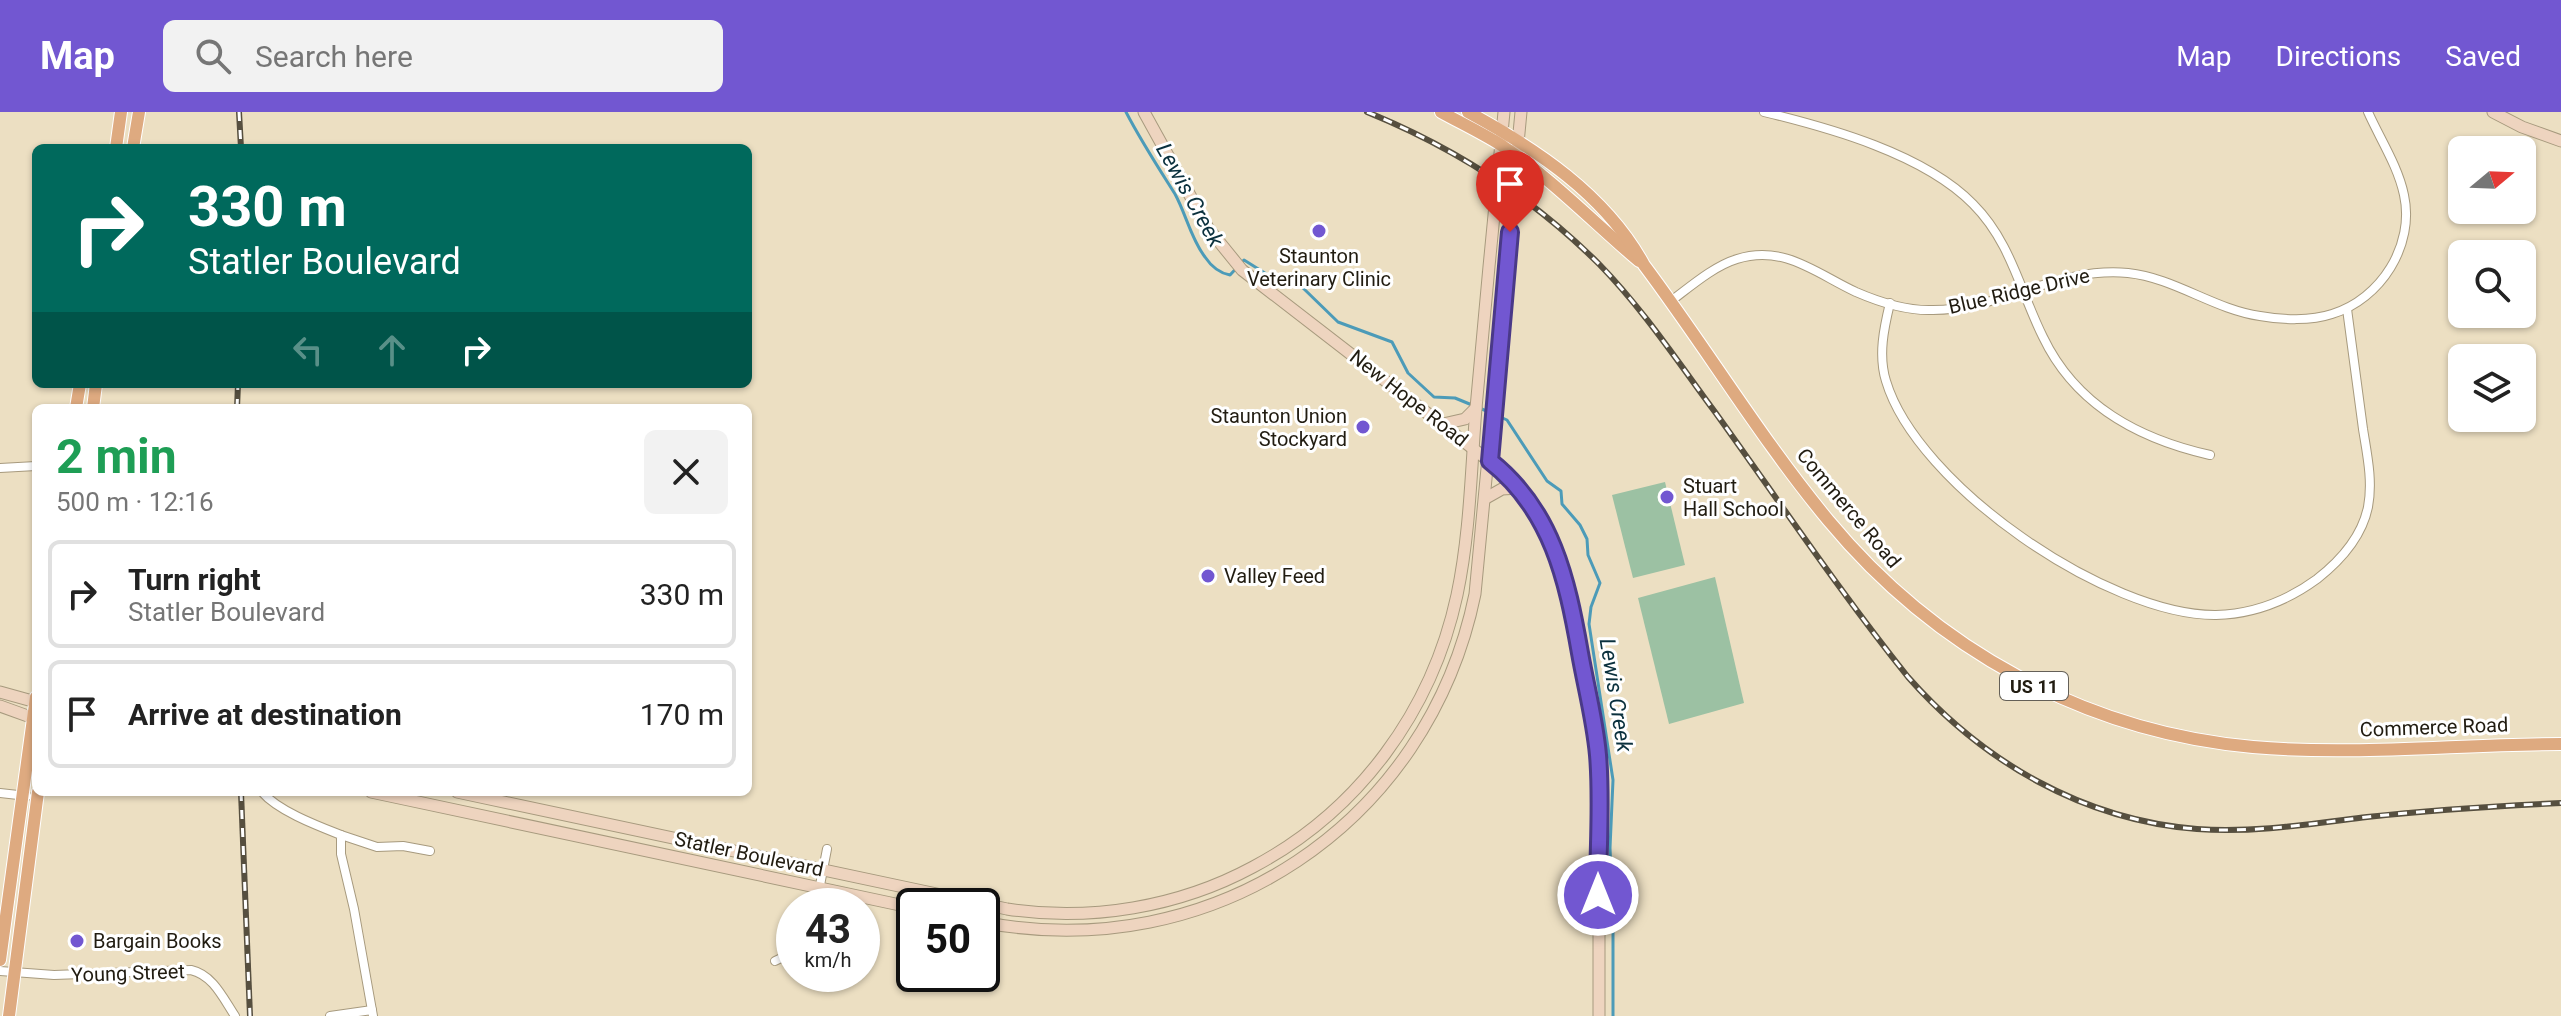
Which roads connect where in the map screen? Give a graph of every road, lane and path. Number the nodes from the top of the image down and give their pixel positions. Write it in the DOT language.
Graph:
graph roads {
  1 [pos="121,112"];
  2 [pos="139,112"];
  3 [pos="1144,112"];
  4 [pos="1441,112"];
  5 [pos="1468,112"];
  6 [pos="1504,112"];
  7 [pos="1521,112"];
  8 [pos="1764,112"];
  9 [pos="2368,112"];
  10 [pos="2493,112"];
  11 [pos="1501,138"];
  12 [pos="1519,141"];
  13 [pos="2561,141"];
  14 [pos="117,144"];
  15 [pos="134,144"];
  16 [pos="1517,157"];
  17 [pos="1644,265"];
  18 [pos="2023,290"];
  19 [pos="1671,301"];
  20 [pos="1890,303"];
  21 [pos="2347,309"];
  22 [pos="1476,408"];
  23 [pos="1443,424"];
  24 [pos="1473,442"];
  25 [pos="2210,455"];
  26 [pos="1490,461"];
  27 [pos="32,466"];
  28 [pos="0,468"];
  29 [pos="1519,488"];
  30 [pos="1486,498"];
  31 [pos="0,692"];
  32 [pos="32,699"];
  33 [pos="0,706"];
  34 [pos="32,717"];
  35 [pos="32,731"];
  36 [pos="2561,744"];
  37 [pos="0,793"];
  38 [pos="32,794"];
  39 [pos="22,795"];
  40 [pos="38,796"];
  41 [pos="266,796"];
  42 [pos="390,796"];
  43 [pos="476,796"];
  44 [pos="341,835"];
  45 [pos="827,849"];
  46 [pos="430,851"];
  47 [pos="821,870"];
  48 [pos="819,888"];
  49 [pos="1000,925"];
  50 [pos="0,960"];
  51 [pos="0,971"];
  52 [pos="15,973"];
  53 [pos="372,1013"];
  54 [pos="9,1016"];
  55 [pos="235,1016"];
  56 [pos="330,1016"];
  57 [pos="1599,1016"];
  1 -- 14 [label="main road"];
  2 -- 15 [label="main road"];
  3 -- 23 [label="main road, New Hope Road"];
  4 -- 11 [label="main road, Commerce Road / US 11"];
  5 -- 11 [label="main road, Commerce Road / US 11"];
  6 -- 11 [label="main road, Statler Boulevard"];
  7 -- 12 [label="main road"];
  8 -- 18 [label="street"];
  9 -- 21 [label="street, Blue Ridge Drive"];
  10 -- 13 [label="main road"];
  11 -- 12 [label="main road, Commerce Road / US 11"];
  11 -- 16 [label="main road, Commerce Road / US 11"];
  11 -- 22 [label="main road, Statler Boulevard"];
  12 -- 16 [label="main road"];
  12 -- 17 [label="main road, Commerce Road / US 11"];
  16 -- 17 [label="main road, Commerce Road / US 11"];
  16 -- 26 [label="main road"];
  17 -- 19 [label="main road, Commerce Road / US 11"];
  18 -- 20 [label="street, Blue Ridge Drive"];
  18 -- 21 [label="street, Blue Ridge Drive"];
  18 -- 25 [label="street"];
  19 -- 20 [label="street, Blue Ridge Drive"];
  19 -- 36 [label="main road, Commerce Road / US 11"];
  20 -- 21 [label="street"];
  22 -- 23 [label="main road"];
  22 -- 24 [label="main road, Statler Boulevard"];
  23 -- 24 [label="main road, New Hope Road"];
  24 -- 26 [label="main road, New Hope Road"];
  24 -- 47 [label="main road, Statler Boulevard"];
  26 -- 29 [label="main road, New Hope Road"];
  26 -- 30 [label="main road"];
  27 -- 28 [label="street"];
  29 -- 30 [label="main road"];
  29 -- 57 [label="main road, New Hope Road"];
  30 -- 49 [label="main road"];
  31 -- 32 [label="main road"];
  33 -- 34 [label="main road"];
  35 -- 39 [label="main road"];
  37 -- 39 [label="street"];
  38 -- 39 [label="street"];
  39 -- 50 [label="main road"];
  40 -- 52 [label="main road"];
  41 -- 44 [label="street"];
  42 -- 48 [label="main road, Statler Boulevard"];
  43 -- 47 [label="main road, Statler Boulevard"];
  44 -- 46 [label="street"];
  44 -- 53 [label="street"];
  45 -- 47 [label="street"];
  47 -- 48 [label="street"];
  51 -- 52 [label="street, Young Street"];
  52 -- 54 [label="main road"];
  52 -- 55 [label="street, Young Street"];
  53 -- 56 [label="street"];
}
